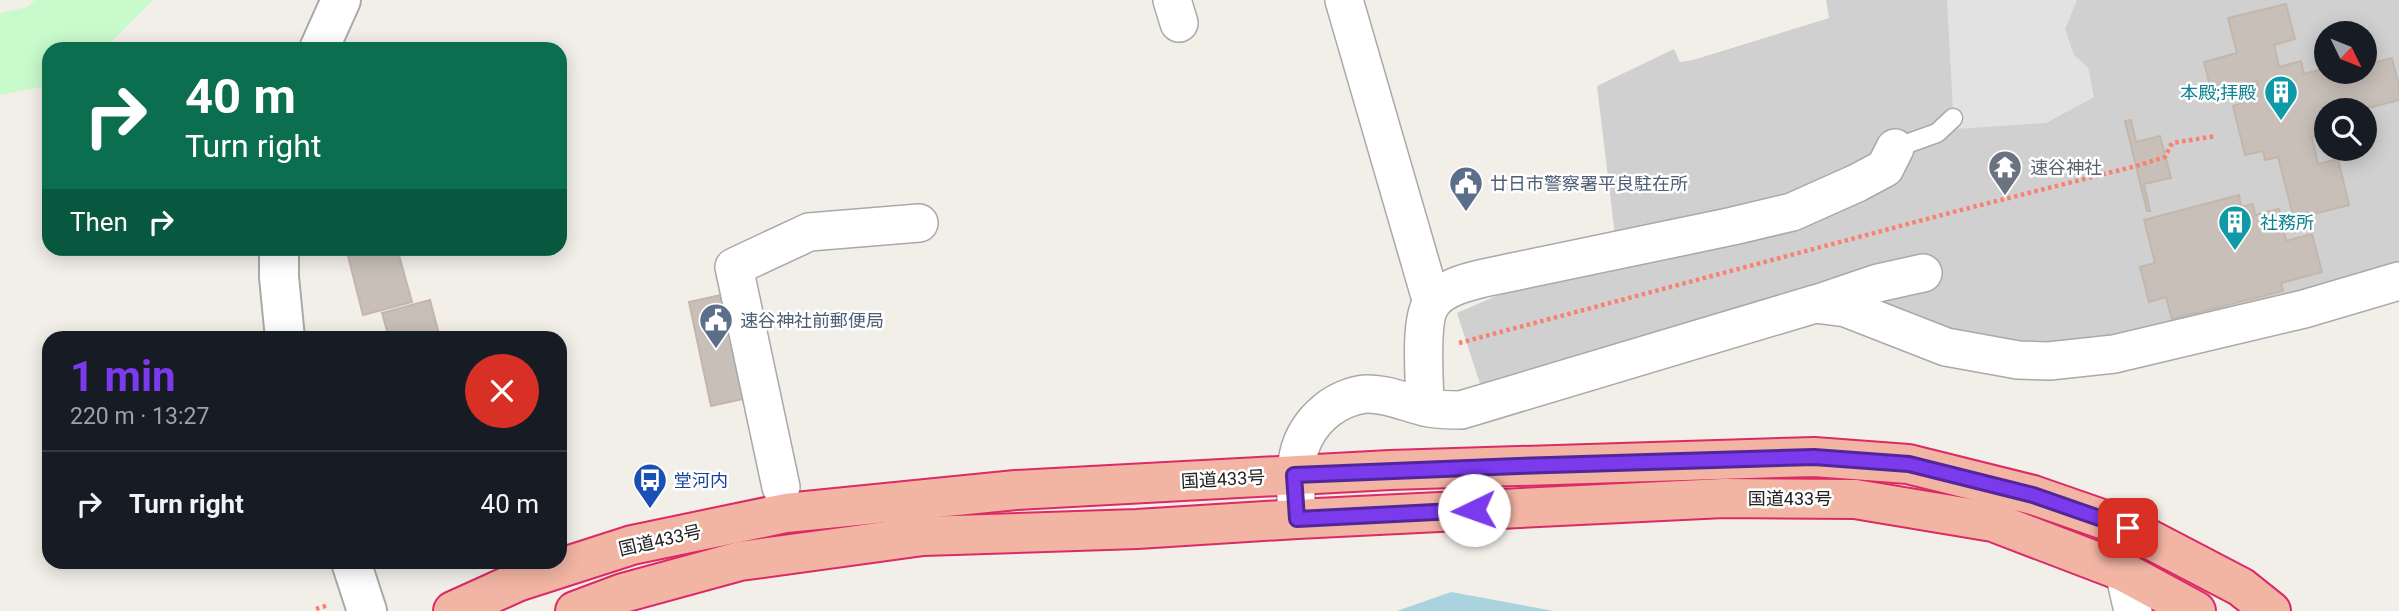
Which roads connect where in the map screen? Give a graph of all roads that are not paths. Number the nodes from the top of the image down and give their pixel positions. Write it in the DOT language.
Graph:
graph roads {
  1 [pos="341,0"];
  2 [pos="1344,0"];
  3 [pos="322,42"];
  4 [pos="1953,118"];
  5 [pos="1895,148"];
  6 [pos="919,223"];
  7 [pos="279,256"];
  8 [pos="1923,273"];
  9 [pos="2399,281"];
  10 [pos="1432,303"];
  11 [pos="1815,304"];
  12 [pos="284,331"];
  13 [pos="1425,407"];
  14 [pos="1294,475"];
  15 [pos="781,487"];
  16 [pos="1297,519"];
  17 [pos="567,566"];
  18 [pos="352,569"];
  19 [pos="557,569"];
  20 [pos="2124,572"];
  21 [pos="358,608"];
  22 [pos="453,611"];
  23 [pos="575,611"];
  24 [pos="2133,611"];
  25 [pos="2196,611"];
  26 [pos="2271,611"];
  1 -- 3 [label="street"];
  2 -- 10 [label="street"];
  4 -- 5 [label="lane"];
  5 -- 10 [label="street"];
  6 -- 15 [label="street"];
  7 -- 12 [label="street"];
  8 -- 11 [label="street"];
  9 -- 11 [label="street"];
  10 -- 13 [label="street"];
  11 -- 13 [label="street"];
  13 -- 14 [label="street"];
  14 -- 16 [label="street"];
  14 -- 17 [label="highway, 国道433号"];
  14 -- 26 [label="highway, 国道433号"];
  16 -- 20 [label="highway, 国道433号"];
  16 -- 23 [label="highway, 国道433号"];
  18 -- 21 [label="street"];
  19 -- 22 [label="highway, 国道433号"];
  20 -- 24 [label="street"];
  20 -- 25 [label="highway, 国道433号"];
}
